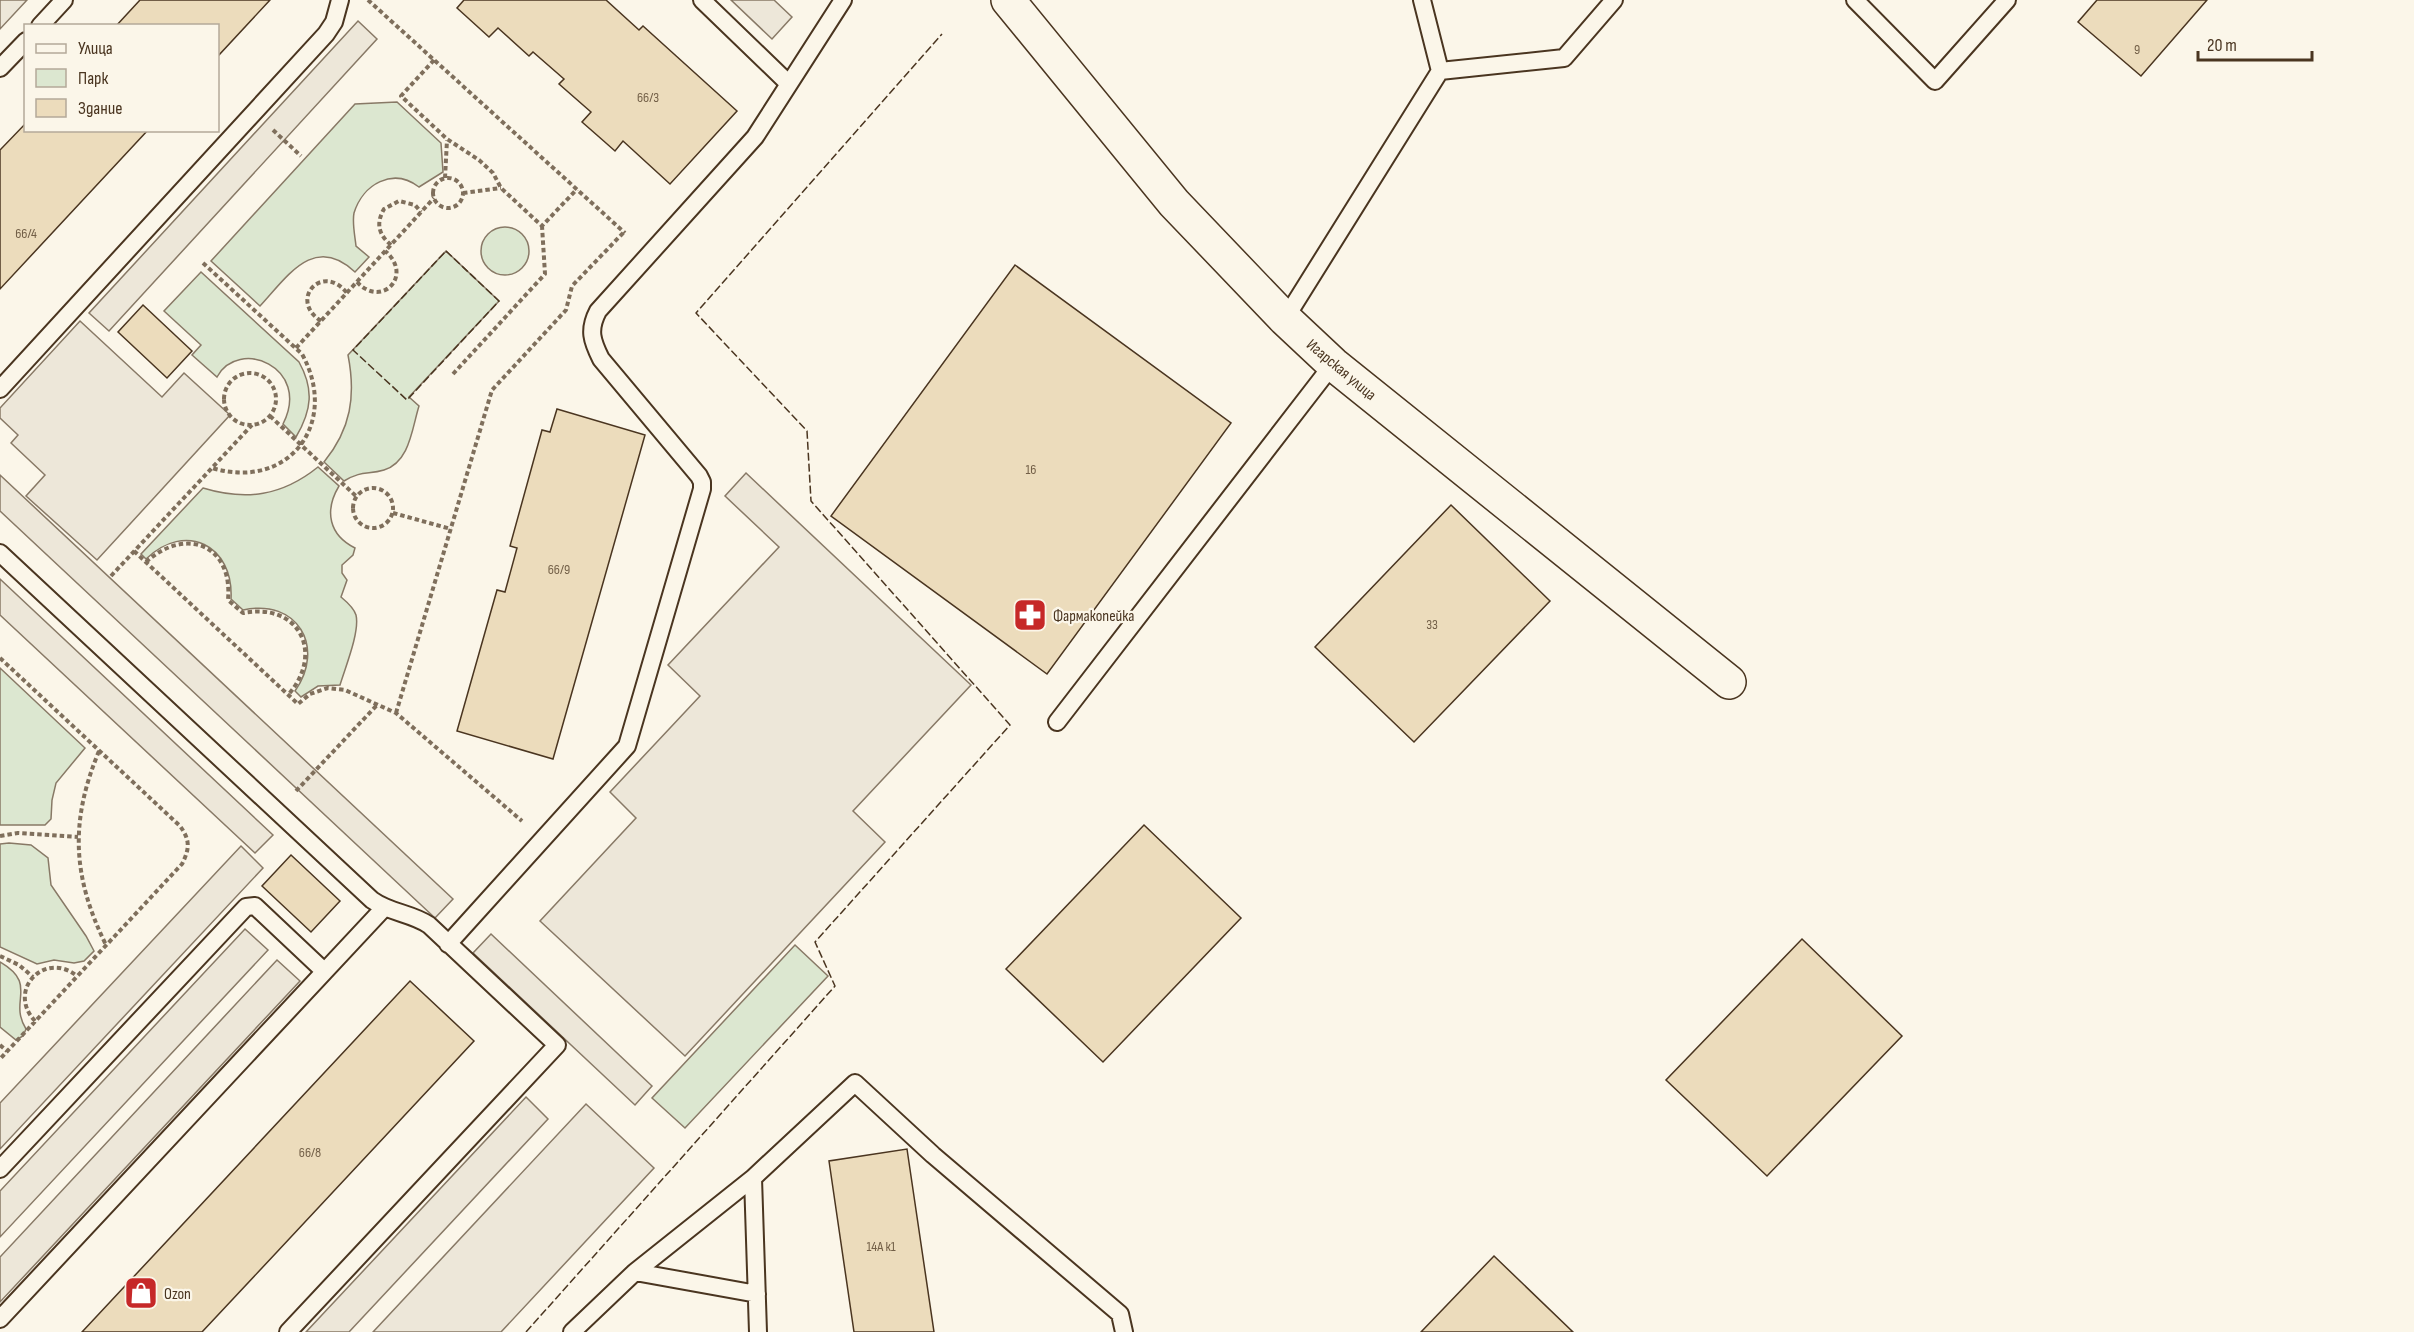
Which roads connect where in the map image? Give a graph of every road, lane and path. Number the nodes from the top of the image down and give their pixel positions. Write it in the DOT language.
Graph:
graph roads {
  1 [pos="64,0"];
  2 [pos="340,0"];
  3 [pos="702,0"];
  4 [pos="843,0"];
  5 [pos="1008,0"];
  6 [pos="1422,0"];
  7 [pos="1614,0"];
  8 [pos="1855,0"];
  9 [pos="2007,0"];
  10 [pos="368,1"];
  11 [pos="42,24"];
  12 [pos="24,43"];
  13 [pos="434,60"];
  14 [pos="0,69"];
  15 [pos="1440,71"];
  16 [pos="789,84"];
  17 [pos="253,113"];
  18 [pos="447,139"];
  19 [pos="301,156"];
  20 [pos="445,177"];
  21 [pos="501,188"];
  22 [pos="577,189"];
  23 [pos="463,193"];
  24 [pos="434,198"];
  25 [pos="421,212"];
  26 [pos="542,226"];
  27 [pos="624,232"];
  28 [pos="391,245"];
  29 [pos="385,251"];
  30 [pos="650,254"];
  31 [pos="203,263"];
  32 [pos="357,282"];
  33 [pos="347,293"];
  34 [pos="1285,319"];
  35 [pos="321,321"];
  36 [pos="296,348"];
  37 [pos="1333,364"];
  38 [pos="453,374"];
  39 [pos="0,389"];
  40 [pos="270,416"];
  41 [pos="252,425"];
  42 [pos="301,445"];
  43 [pos="212,468"];
  44 [pos="357,497"];
  45 [pos="393,513"];
  46 [pos="451,529"];
  47 [pos="134,551"];
  48 [pos="0,553"];
  49 [pos="147,562"];
  50 [pos="111,576"];
  51 [pos="0,658"];
  52 [pos="1729,682"];
  53 [pos="288,695"];
  54 [pos="377,705"];
  55 [pos="396,713"];
  56 [pos="1057,722"];
  57 [pos="99,751"];
  58 [pos="278,812"];
  59 [pos="0,836"];
  60 [pos="78,837"];
  61 [pos="543,839"];
  62 [pos="384,909"];
  63 [pos="448,944"];
  64 [pos="106,945"];
  65 [pos="0,956"];
  66 [pos="324,971"];
  67 [pos="77,976"];
  68 [pos="33,977"];
  69 [pos="35,1022"];
  70 [pos="0,1045"];
  71 [pos="7,1051"];
  72 [pos="0,1059"];
  73 [pos="0,1169"];
  74 [pos="753,1178"];
  75 [pos="635,1272"];
  76 [pos="757,1294"];
  77 [pos="0,1318"];
  78 [pos="288,1332"];
  79 [pos="572,1332"];
  80 [pos="758,1332"];
  81 [pos="1124,1332"];
  1 -- 11 [label="lane"];
  2 -- 17 [label="lane"];
  3 -- 16 [label="lane"];
  4 -- 16 [label="lane"];
  5 -- 34 [label="street, Игарская улица"];
  6 -- 15 [label="lane"];
  7 -- 15 [label="lane"];
  8 -- 9 [label="lane"];
  10 -- 13 [label="path"];
  12 -- 14 [label="lane"];
  13 -- 18 [label="path"];
  13 -- 22 [label="path"];
  15 -- 34 [label="lane"];
  16 -- 30 [label="lane"];
  17 -- 19 [label="path"];
  17 -- 39 [label="lane"];
  18 -- 20 [label="path"];
  18 -- 21 [label="path"];
  20 -- 23 [label="path"];
  20 -- 24 [label="path"];
  21 -- 23 [label="path"];
  21 -- 26 [label="path"];
  22 -- 26 [label="path"];
  22 -- 27 [label="path"];
  23 -- 24 [label="path"];
  24 -- 25 [label="path"];
  25 -- 28 [label="path"];
  25 -- 28 [label="path"];
  26 -- 38 [label="path"];
  27 -- 30 [label="path"];
  27 -- 46 [label="path"];
  28 -- 29 [label="path"];
  29 -- 32 [label="path"];
  29 -- 32 [label="path"];
  30 -- 61 [label="lane"];
  31 -- 36 [label="path"];
  32 -- 33 [label="path"];
  33 -- 35 [label="path"];
  33 -- 35 [label="path"];
  34 -- 37 [label="street, Игарская улица"];
  35 -- 36 [label="path"];
  36 -- 42 [label="path"];
  37 -- 52 [label="street, Игарская улица"];
  37 -- 56 [label="lane"];
  40 -- 41 [label="path"];
  40 -- 41 [label="path"];
  40 -- 42 [label="path"];
  41 -- 43 [label="path"];
  42 -- 43 [label="path"];
  42 -- 44 [label="path"];
  43 -- 47 [label="path"];
  44 -- 45 [label="path"];
  44 -- 45 [label="path"];
  45 -- 46 [label="path"];
  46 -- 55 [label="path"];
  47 -- 49 [label="path"];
  47 -- 50 [label="path"];
  48 -- 58 [label="lane"];
  49 -- 53 [label="path"];
  49 -- 53 [label="path"];
  51 -- 57 [label="path"];
  53 -- 54 [label="path"];
  54 -- 55 [label="path"];
  54 -- 58 [label="path"];
  55 -- 61 [label="path"];
  57 -- 60 [label="path"];
  57 -- 64 [label="path"];
  58 -- 62 [label="lane"];
  59 -- 60 [label="path"];
  60 -- 64 [label="path"];
  61 -- 63 [label="lane"];
  62 -- 63 [label="lane"];
  62 -- 66 [label="lane"];
  63 -- 78 [label="lane"];
  64 -- 67 [label="path"];
  65 -- 68 [label="path"];
  66 -- 73 [label="lane"];
  66 -- 77 [label="lane"];
  67 -- 68 [label="path"];
  67 -- 69 [label="path"];
  68 -- 69 [label="path"];
  69 -- 71 [label="path"];
  70 -- 71 [label="path"];
  71 -- 72 [label="path"];
  74 -- 75 [label="lane"];
  74 -- 76 [label="lane"];
  74 -- 81 [label="lane"];
  75 -- 76 [label="lane"];
  75 -- 79 [label="lane"];
  76 -- 80 [label="lane"];
}
